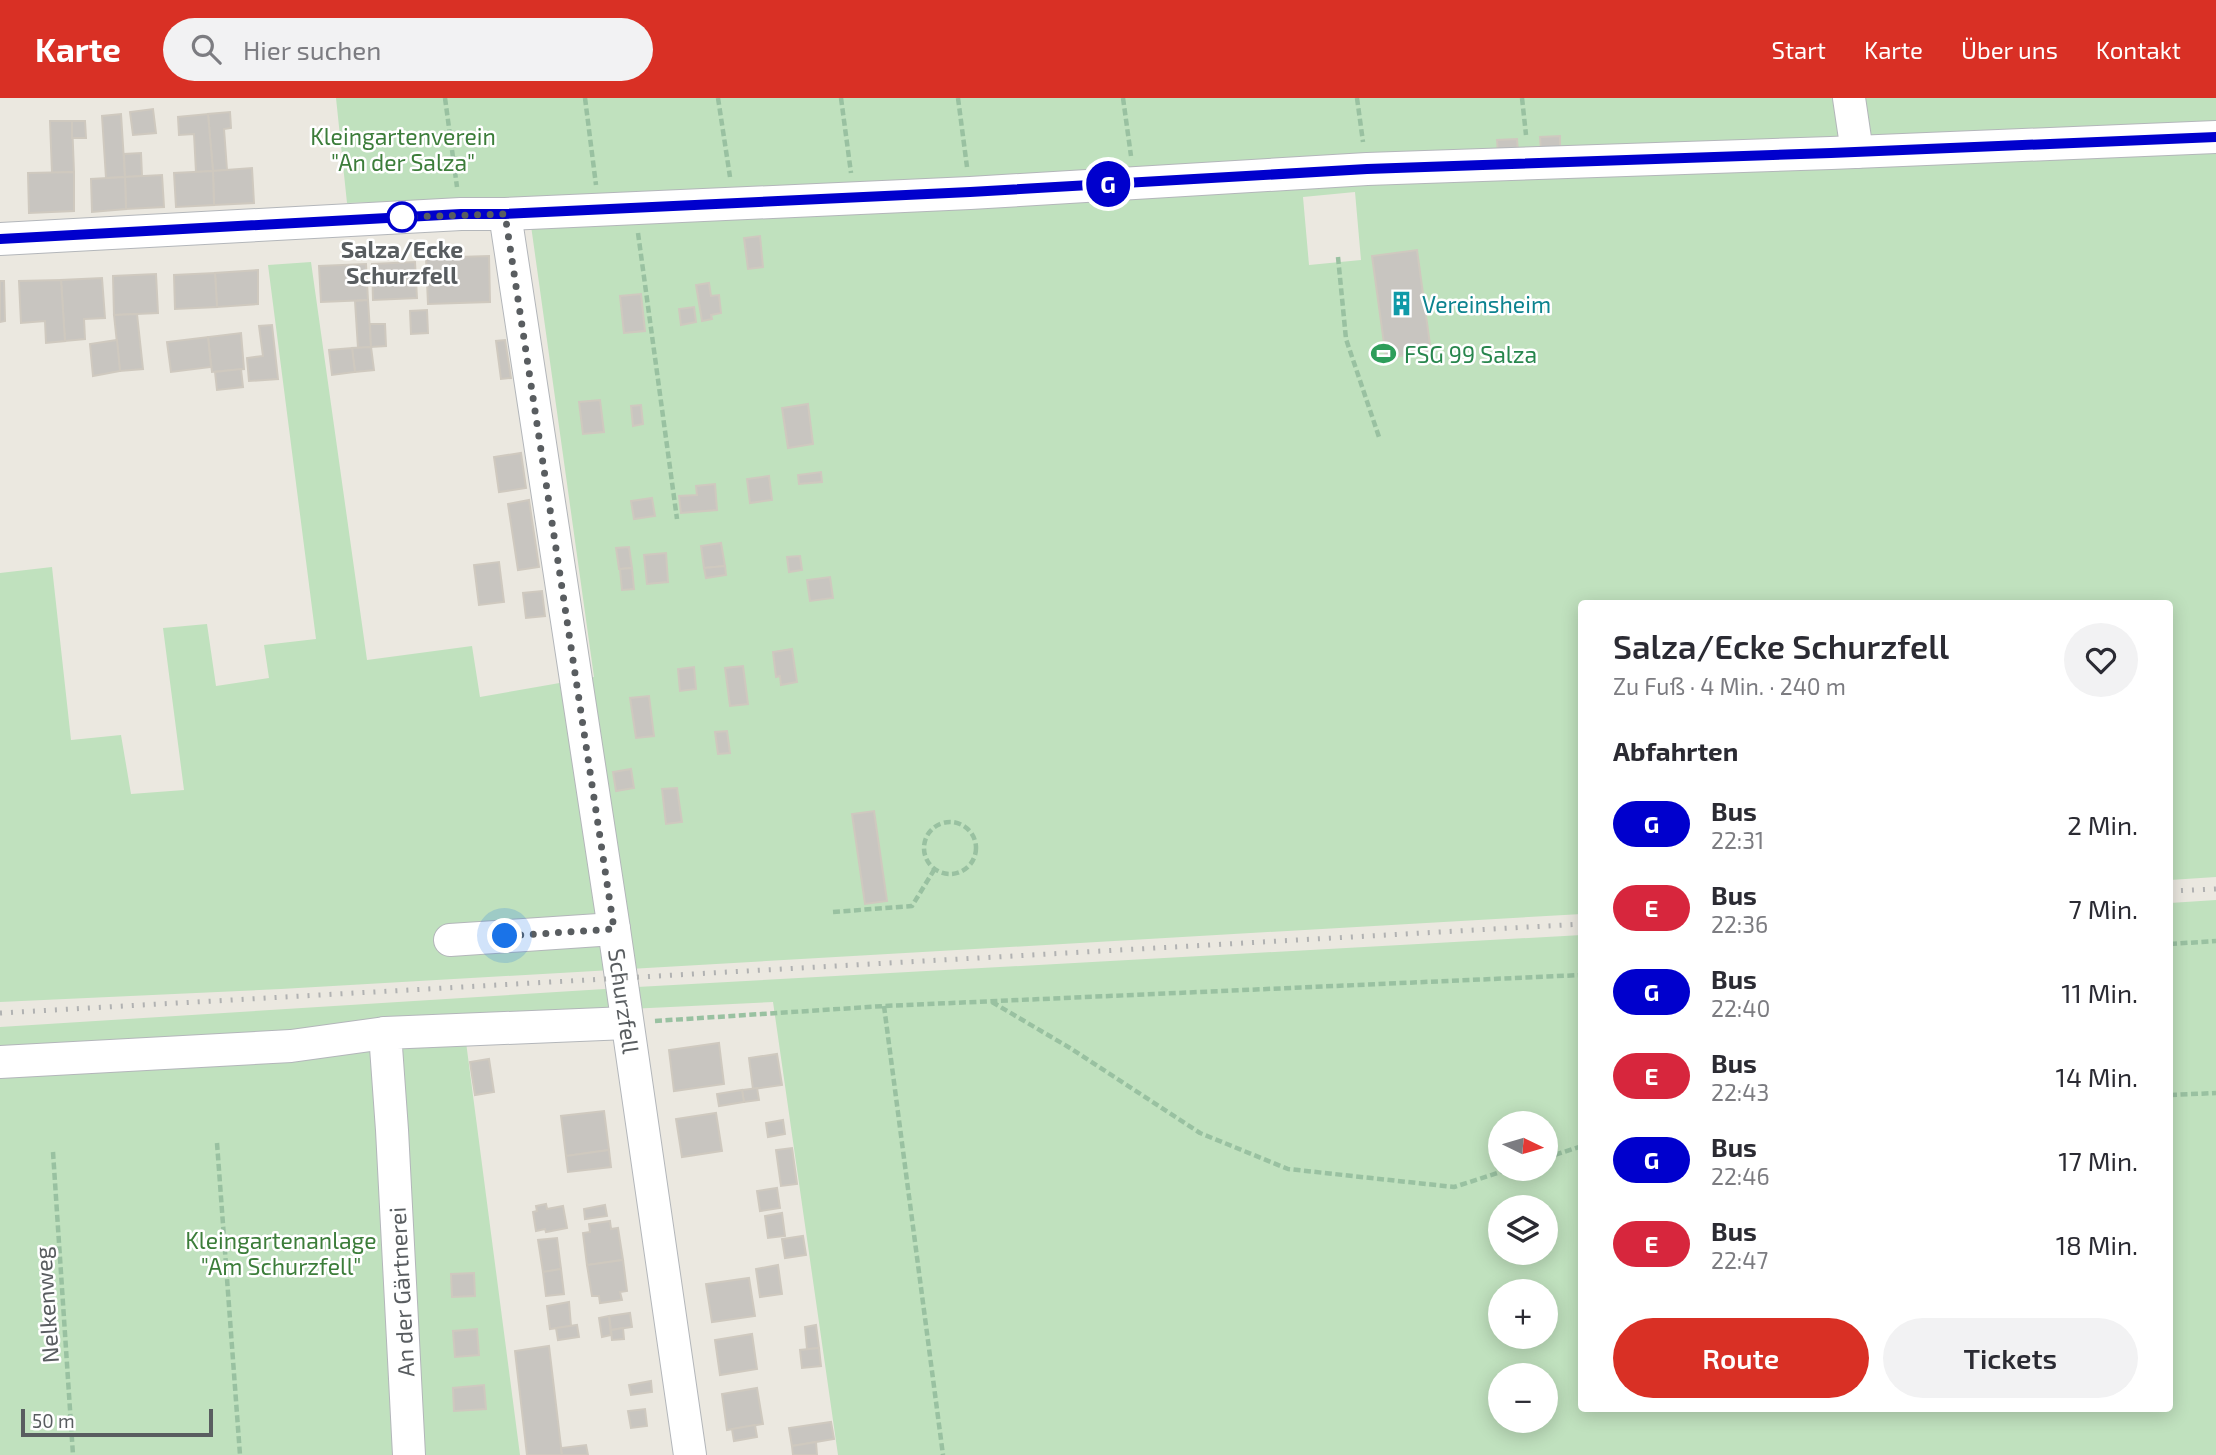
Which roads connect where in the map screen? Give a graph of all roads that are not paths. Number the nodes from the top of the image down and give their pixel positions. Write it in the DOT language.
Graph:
graph roads {
  1 [pos="1849,98"];
  2 [pos="2216,137"];
  3 [pos="1857,152"];
  4 [pos="505,214"];
  5 [pos="0,239"];
  6 [pos="614,929"];
  7 [pos="450,940"];
  8 [pos="627,1023"];
  9 [pos="385,1033"];
  10 [pos="0,1062"];
  11 [pos="409,1455"];
  12 [pos="690,1455"];
  1 -- 3 [label="street"];
  2 -- 3 [label="street"];
  3 -- 4 [label="street"];
  4 -- 5 [label="street"];
  4 -- 6 [label="street, Schurzfell"];
  6 -- 7 [label="street"];
  6 -- 8 [label="street, Schurzfell"];
  8 -- 9 [label="street"];
  8 -- 12 [label="street, Schurzfell"];
  9 -- 10 [label="street"];
  9 -- 11 [label="street, An der Gärtnerei"];
}
